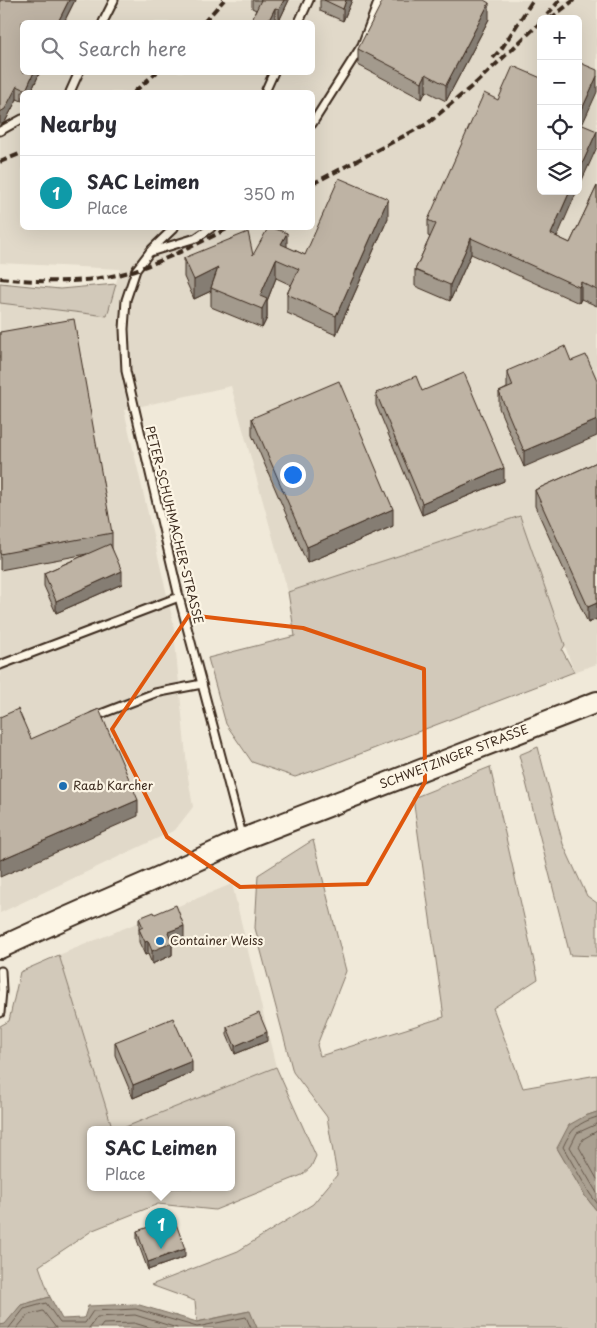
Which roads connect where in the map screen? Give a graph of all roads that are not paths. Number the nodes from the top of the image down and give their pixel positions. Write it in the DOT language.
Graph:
graph roads {
  1 [pos="114,0"];
  2 [pos="309,0"];
  3 [pos="379,0"];
  4 [pos="104,20"];
  5 [pos="300,20"];
  6 [pos="78,75"];
  7 [pos="273,75"];
  8 [pos="71,90"];
  9 [pos="266,90"];
  10 [pos="315,119"];
  11 [pos="20,120"];
  12 [pos="0,131"];
  13 [pos="172,230"];
  14 [pos="208,230"];
  15 [pos="150,252"];
  16 [pos="179,597"];
  17 [pos="0,665"];
  18 [pos="202,684"];
  19 [pos="597,702"];
  20 [pos="86,720"];
  21 [pos="243,839"];
  22 [pos="0,948"];
  23 [pos="1,972"];
  24 [pos="0,1013"];
  1 -- 4 [label="lane"];
  2 -- 5 [label="lane"];
  3 -- 10 [label="lane"];
  6 -- 8 [label="lane"];
  7 -- 9 [label="lane"];
  11 -- 12 [label="lane"];
  13 -- 15 [label="lane, PETER-SCHUHMACHER-STRASSE"];
  14 -- 15 [label="lane"];
  15 -- 16 [label="lane, PETER-SCHUHMACHER-STRASSE"];
  16 -- 17 [label="lane"];
  16 -- 18 [label="lane, PETER-SCHUHMACHER-STRASSE"];
  18 -- 20 [label="lane"];
  18 -- 21 [label="lane, PETER-SCHUHMACHER-STRASSE"];
  19 -- 21 [label="main road, SCHWETZINGER STRASSE"];
  21 -- 22 [label="main road, SCHWETZINGER STRASSE"];
  23 -- 24 [label="lane"];
}
